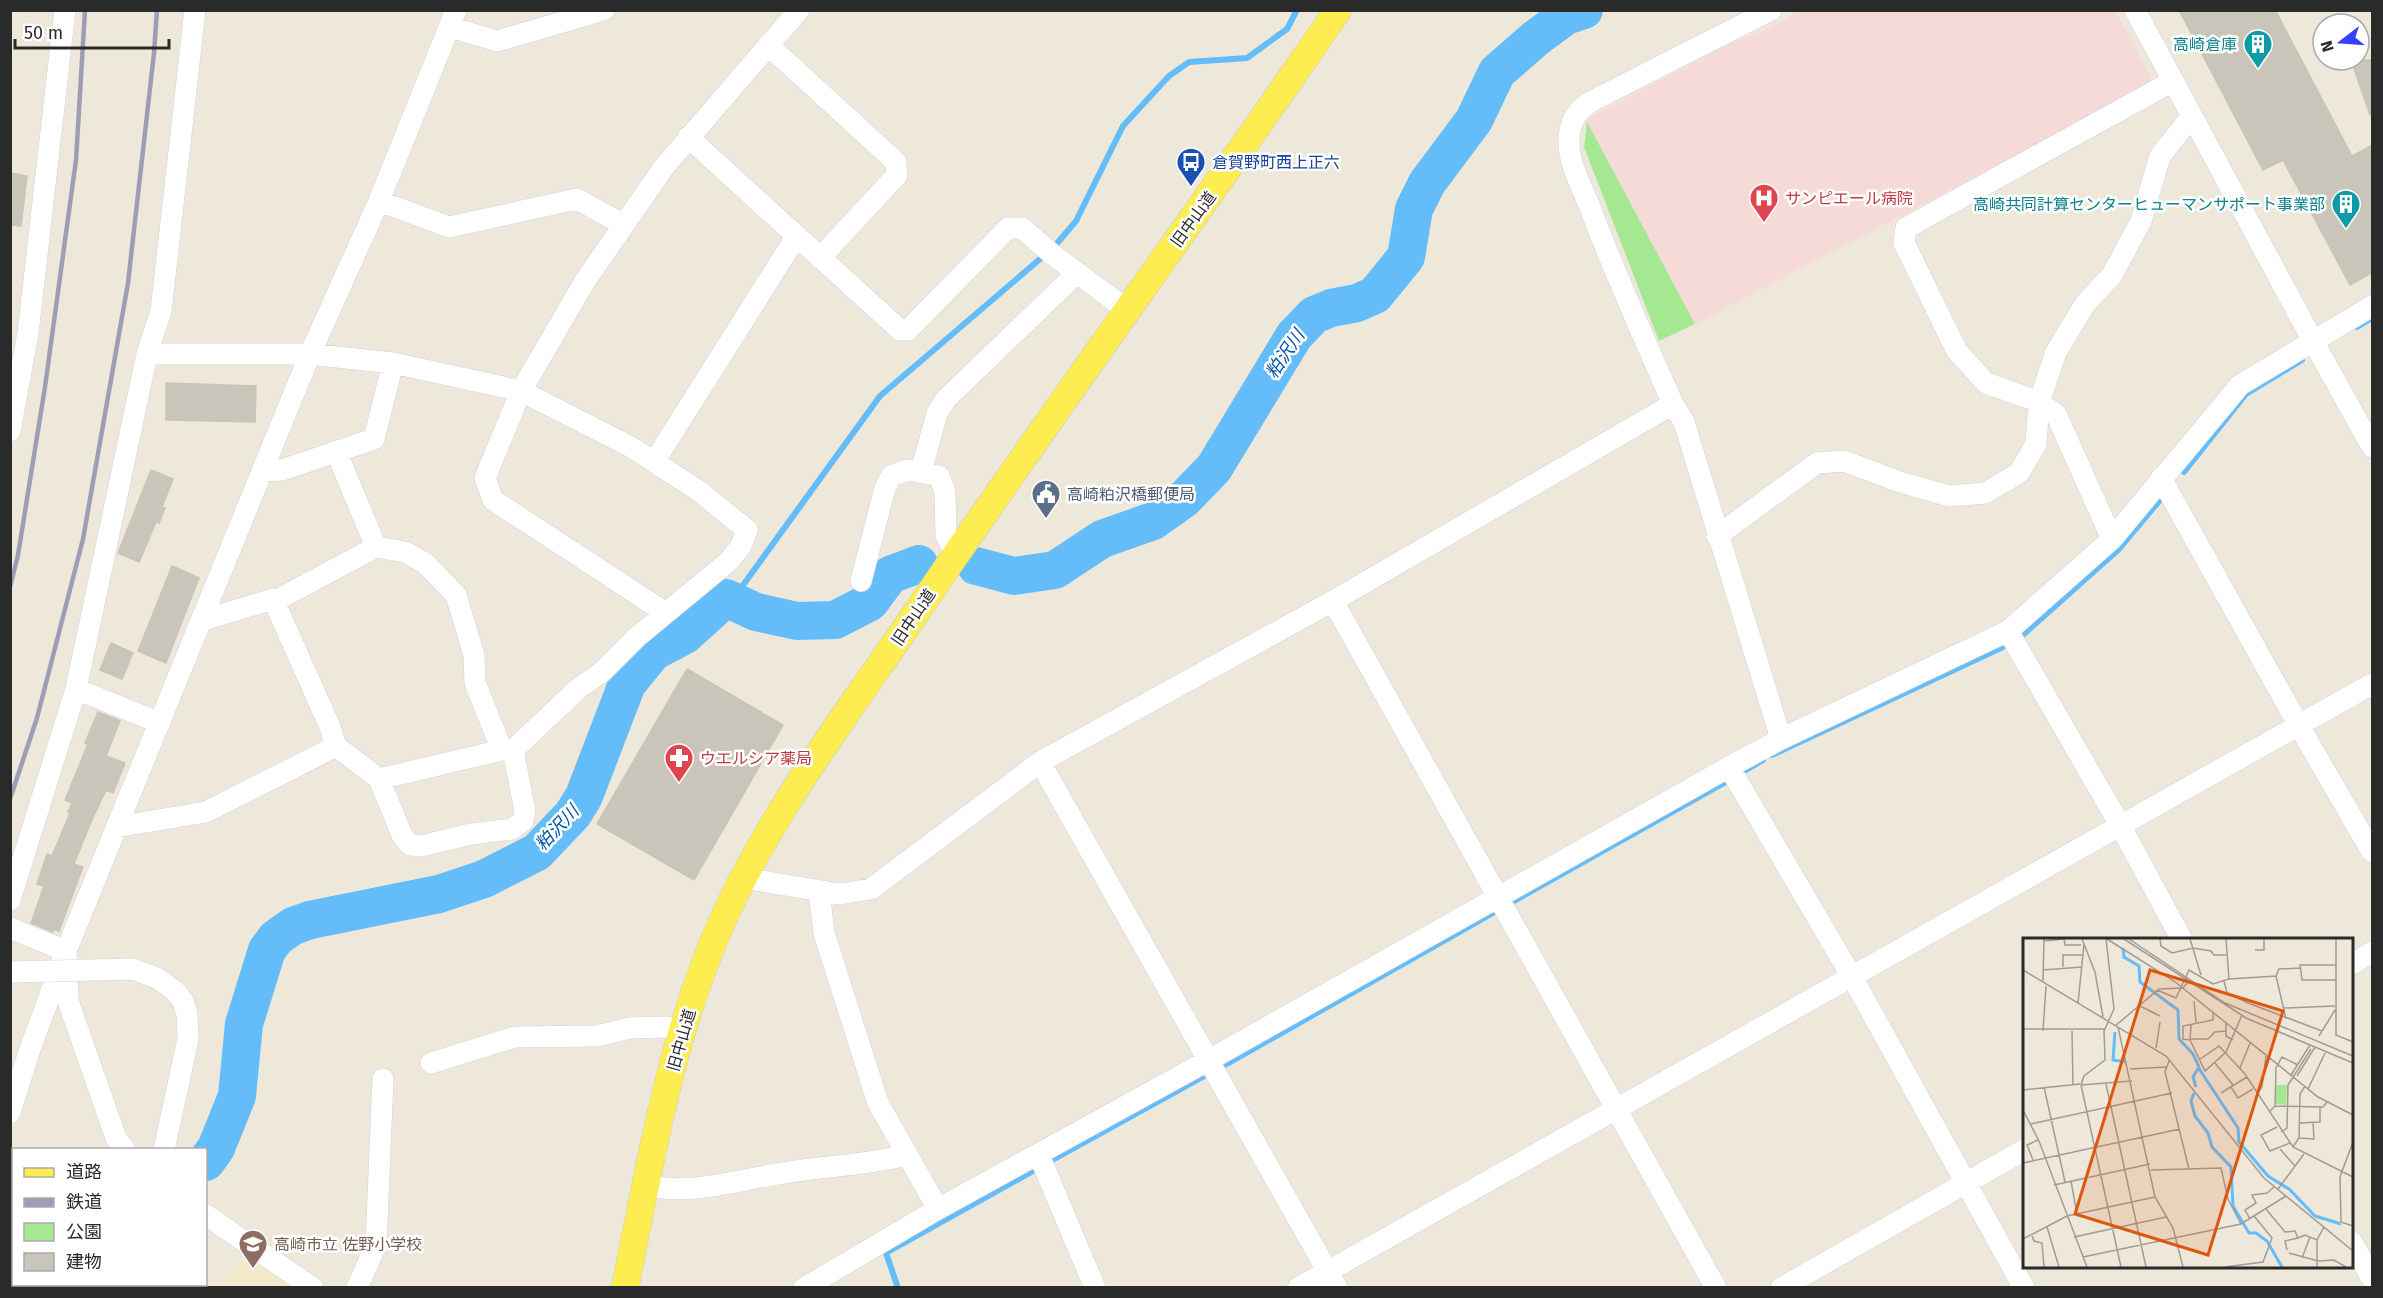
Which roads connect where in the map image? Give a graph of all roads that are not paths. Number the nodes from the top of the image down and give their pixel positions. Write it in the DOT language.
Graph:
graph roads {
  1 [pos="64,10"];
  2 [pos="195,10"];
  3 [pos="604,10"];
  4 [pos="799,10"];
  5 [pos="1338,10"];
  6 [pos="1771,10"];
  7 [pos="2135,10"];
  8 [pos="453,19"];
  9 [pos="768,45"];
  10 [pos="2173,81"];
  11 [pos="2192,117"];
  12 [pos="688,137"];
  13 [pos="379,201"];
  14 [pos="624,225"];
  15 [pos="796,237"];
  16 [pos="820,258"];
  17 [pos="1077,273"];
  18 [pos="2373,306"];
  19 [pos="1128,310"];
  20 [pos="2313,342"];
  21 [pos="147,354"];
  22 [pos="310,354"];
  23 [pos="393,363"];
  24 [pos="521,391"];
  25 [pos="2039,402"];
  26 [pos="1673,404"];
  27 [pos="10,430"];
  28 [pos="2373,447"];
  29 [pos="336,451"];
  30 [pos="654,462"];
  31 [pos="264,471"];
  32 [pos="921,472"];
  33 [pos="2161,478"];
  34 [pos="1718,536"];
  35 [pos="2112,539"];
  36 [pos="376,547"];
  37 [pos="956,554"];
  38 [pos="861,581"];
  39 [pos="1334,601"];
  40 [pos="275,602"];
  41 [pos="666,613"];
  42 [pos="203,620"];
  43 [pos="2008,631"];
  44 [pos="2373,684"];
  45 [pos="76,689"];
  46 [pos="160,723"];
  47 [pos="2299,726"];
  48 [pos="1781,739"];
  49 [pos="336,746"];
  50 [pos="507,750"];
  51 [pos="1040,762"];
  52 [pos="1729,767"];
  53 [pos="379,779"];
  54 [pos="2120,825"];
  55 [pos="116,826"];
  56 [pos="2373,852"];
  57 [pos="743,878"];
  58 [pos="819,891"];
  59 [pos="1498,899"];
  60 [pos="10,900"];
  61 [pos="10,928"];
  62 [pos="2181,938"];
  63 [pos="66,951"];
  64 [pos="2373,952"];
  65 [pos="2353,963"];
  66 [pos="10,972"];
  67 [pos="1852,976"];
  68 [pos="682,1033"];
  69 [pos="1209,1060"];
  70 [pos="431,1063"];
  71 [pos="383,1079"];
  72 [pos="1616,1109"];
  73 [pos="10,1113"];
  74 [pos="124,1148"];
  75 [pos="164,1148"];
  76 [pos="2023,1151"];
  77 [pos="907,1155"];
  78 [pos="1040,1155"];
  79 [pos="1966,1183"];
  80 [pos="645,1185"];
  81 [pos="938,1209"];
  82 [pos="207,1216"];
  83 [pos="2353,1244"];
  84 [pos="1332,1279"];
  85 [pos="2373,1279"];
  86 [pos="313,1287"];
  87 [pos="357,1287"];
  88 [pos="625,1287"];
  89 [pos="804,1287"];
  90 [pos="1095,1287"];
  91 [pos="1298,1287"];
  92 [pos="1716,1287"];
  93 [pos="1780,1287"];
  94 [pos="2024,1287"];
  1 -- 27 [label="street"];
  2 -- 21 [label="street"];
  3 -- 8 [label="street"];
  4 -- 9 [label="street"];
  5 -- 19 [label="main road, 旧中山道"];
  6 -- 26 [label="street"];
  7 -- 10 [label="street"];
  8 -- 13 [label="street"];
  9 -- 12 [label="street"];
  9 -- 16 [label="street"];
  10 -- 11 [label="street"];
  10 -- 25 [label="street"];
  11 -- 20 [label="street"];
  11 -- 25 [label="street"];
  12 -- 14 [label="street"];
  12 -- 15 [label="street"];
  13 -- 14 [label="street"];
  13 -- 22 [label="street"];
  14 -- 24 [label="street"];
  15 -- 16 [label="street"];
  15 -- 30 [label="street"];
  16 -- 17 [label="street"];
  17 -- 19 [label="street"];
  17 -- 32 [label="street"];
  18 -- 20 [label="street"];
  19 -- 37 [label="main road, 旧中山道"];
  20 -- 28 [label="street"];
  20 -- 33 [label="street"];
  21 -- 22 [label="street"];
  21 -- 45 [label="street"];
  22 -- 23 [label="street"];
  22 -- 31 [label="street"];
  23 -- 24 [label="street"];
  23 -- 29 [label="street"];
  24 -- 30 [label="street"];
  24 -- 41 [label="street"];
  25 -- 34 [label="street"];
  25 -- 35 [label="street"];
  26 -- 34 [label="street"];
  26 -- 39 [label="street"];
  29 -- 31 [label="street"];
  29 -- 36 [label="street"];
  30 -- 41 [label="street"];
  31 -- 42 [label="street"];
  32 -- 37 [label="street"];
  32 -- 38 [label="street"];
  33 -- 35 [label="street"];
  33 -- 47 [label="street"];
  34 -- 48 [label="street"];
  35 -- 43 [label="street"];
  36 -- 40 [label="street"];
  36 -- 50 [label="street"];
  37 -- 57 [label="main road, 旧中山道"];
  39 -- 51 [label="street"];
  39 -- 59 [label="street"];
  40 -- 42 [label="street"];
  40 -- 49 [label="street"];
  41 -- 50 [label="street"];
  42 -- 46 [label="street"];
  43 -- 48 [label="street"];
  43 -- 54 [label="street"];
  44 -- 47 [label="street"];
  45 -- 46 [label="street"];
  45 -- 60 [label="street"];
  46 -- 55 [label="street"];
  47 -- 54 [label="street"];
  47 -- 56 [label="street"];
  48 -- 52 [label="street"];
  49 -- 53 [label="street"];
  49 -- 55 [label="street"];
  50 -- 53 [label="street"];
  50 -- 53 [label="street"];
  51 -- 58 [label="street"];
  51 -- 69 [label="street"];
  52 -- 59 [label="street"];
  52 -- 67 [label="street"];
  54 -- 62 [label="street"];
  54 -- 67 [label="street"];
  55 -- 63 [label="street"];
  57 -- 58 [label="street"];
  57 -- 68 [label="main road, 旧中山道"];
  58 -- 77 [label="street"];
  59 -- 69 [label="street"];
  59 -- 72 [label="street"];
  61 -- 63 [label="street"];
  63 -- 73 [label="street"];
  63 -- 74 [label="street"];
  64 -- 65 [label="street"];
  66 -- 75 [label="street, bridge"];
  67 -- 72 [label="street"];
  67 -- 79 [label="street"];
  68 -- 70 [label="street"];
  68 -- 80 [label="main road, 旧中山道"];
  69 -- 78 [label="street"];
  69 -- 84 [label="street"];
  71 -- 87 [label="street"];
  72 -- 84 [label="street"];
  72 -- 92 [label="street"];
  76 -- 79 [label="street"];
  77 -- 80 [label="street"];
  77 -- 81 [label="street"];
  78 -- 81 [label="street"];
  78 -- 90 [label="street"];
  79 -- 93 [label="street"];
  79 -- 94 [label="street"];
  80 -- 88 [label="main road, 旧中山道"];
  81 -- 89 [label="street"];
  82 -- 86 [label="street"];
  83 -- 85 [label="street"];
  84 -- 91 [label="street"];
}
